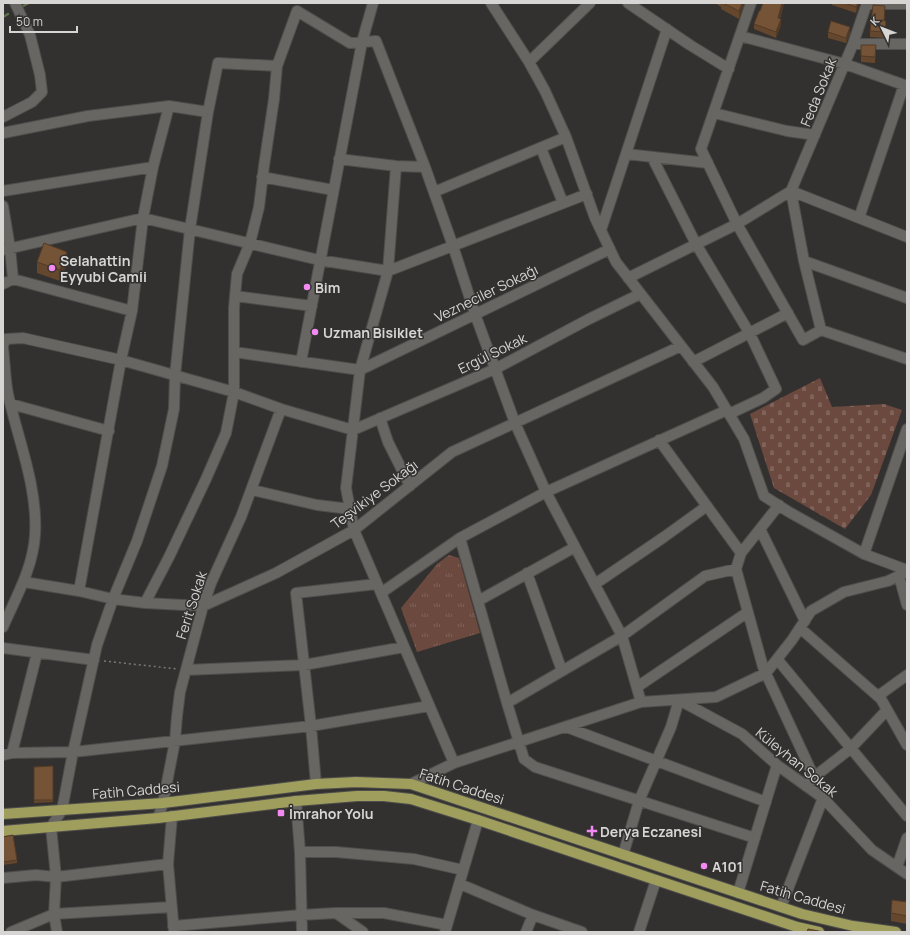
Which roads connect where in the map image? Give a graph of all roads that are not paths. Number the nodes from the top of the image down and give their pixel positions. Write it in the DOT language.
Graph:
graph roads {
  1 [pos="15,3"];
  2 [pos="373,3"];
  3 [pos="491,3"];
  4 [pos="590,3"];
  5 [pos="628,3"];
  6 [pos="751,3"];
  7 [pos="866,4"];
  8 [pos="907,4"];
  9 [pos="667,29"];
  10 [pos="740,36"];
  11 [pos="362,42"];
  12 [pos="853,44"];
  13 [pos="907,44"];
  14 [pos="529,62"];
  15 [pos="844,64"];
  16 [pos="276,66"];
  17 [pos="729,69"];
  18 [pos="905,86"];
  19 [pos="170,106"];
  20 [pos="208,112"];
  21 [pos="714,113"];
  22 [pos="3,117"];
  23 [pos="3,134"];
  24 [pos="815,135"];
  25 [pos="566,137"];
  26 [pos="541,148"];
  27 [pos="626,154"];
  28 [pos="652,157"];
  29 [pos="339,158"];
  30 [pos="708,163"];
  31 [pos="396,166"];
  32 [pos="153,167"];
  33 [pos="425,167"];
  34 [pos="262,177"];
  35 [pos="333,190"];
  36 [pos="3,191"];
  37 [pos="791,191"];
  38 [pos="434,192"];
  39 [pos="587,194"];
  40 [pos="563,203"];
  41 [pos="3,206"];
  42 [pos="143,218"];
  43 [pos="859,218"];
  44 [pos="737,224"];
  45 [pos="190,229"];
  46 [pos="601,230"];
  47 [pos="907,237"];
  48 [pos="250,243"];
  49 [pos="696,244"];
  50 [pos="453,246"];
  51 [pos="7,249"];
  52 [pos="610,249"];
  53 [pos="319,260"];
  54 [pos="804,261"];
  55 [pos="388,271"];
  56 [pos="628,278"];
  57 [pos="13,279"];
  58 [pos="3,284"];
  59 [pos="640,294"];
  60 [pos="235,296"];
  61 [pos="907,298"];
  62 [pos="312,306"];
  63 [pos="132,312"];
  64 [pos="788,313"];
  65 [pos="475,314"];
  66 [pos="821,330"];
  67 [pos="750,334"];
  68 [pos="681,346"];
  69 [pos="3,347"];
  70 [pos="234,352"];
  71 [pos="907,359"];
  72 [pos="121,360"];
  73 [pos="301,362"];
  74 [pos="693,362"];
  75 [pos="495,369"];
  76 [pos="360,370"];
  77 [pos="175,376"];
  78 [pos="234,392"];
  79 [pos="11,404"];
  80 [pos="281,409"];
  81 [pos="728,412"];
  82 [pos="380,418"];
  83 [pos="515,423"];
  84 [pos="907,429"];
  85 [pos="353,430"];
  86 [pos="109,431"];
  87 [pos="660,440"];
  88 [pos="410,486"];
  89 [pos="252,490"];
  90 [pos="546,492"];
  91 [pos="779,505"];
  92 [pos="707,506"];
  93 [pos="350,509"];
  94 [pos="760,529"];
  95 [pos="354,530"];
  96 [pos="460,538"];
  97 [pos="575,547"];
  98 [pos="741,553"];
  99 [pos="864,554"];
  100 [pos="736,568"];
  101 [pos="904,572"];
  102 [pos="527,573"];
  103 [pos="24,582"];
  104 [pos="595,584"];
  105 [pos="379,588"];
  106 [pos="79,591"];
  107 [pos="113,599"];
  108 [pos="478,601"];
  109 [pos="145,603"];
  110 [pos="907,605"];
  111 [pos="203,606"];
  112 [pos="748,612"];
  113 [pos="802,624"];
  114 [pos="3,626"];
  115 [pos="622,636"];
  116 [pos="404,647"];
  117 [pos="3,648"];
  118 [pos="37,654"];
  119 [pos="777,659"];
  120 [pos="94,660"];
  121 [pos="304,665"];
  122 [pos="186,670"];
  123 [pos="562,671"];
  124 [pos="766,673"];
  125 [pos="907,675"];
  126 [pos="636,687"];
  127 [pos="878,696"];
  128 [pos="679,700"];
  129 [pos="641,702"];
  130 [pos="507,703"];
  131 [pos="429,706"];
  132 [pos="887,710"];
  133 [pos="311,726"];
  134 [pos="566,727"];
  135 [pos="175,741"];
  136 [pos="519,742"];
  137 [pos="907,745"];
  138 [pos="851,748"];
  139 [pos="73,752"];
  140 [pos="8,754"];
  141 [pos="656,760"];
  142 [pos="454,764"];
  143 [pos="777,765"];
  144 [pos="814,777"];
  145 [pos="316,784"];
  146 [pos="411,784"];
  147 [pos="806,786"];
  148 [pos="230,794"];
  149 [pos="823,798"];
  150 [pos="296,801"];
  151 [pos="639,801"];
  152 [pos="766,802"];
  153 [pos="163,803"];
  154 [pos="232,809"];
  155 [pos="62,810"];
  156 [pos="3,814"];
  157 [pos="172,816"];
  158 [pos="907,816"];
  159 [pos="158,818"];
  160 [pos="478,820"];
  161 [pos="51,827"];
  162 [pos="3,831"];
  163 [pos="755,838"];
  164 [pos="907,838"];
  165 [pos="300,852"];
  166 [pos="623,855"];
  167 [pos="168,864"];
  168 [pos="897,867"];
  169 [pos="463,870"];
  170 [pos="907,874"];
  171 [pos="56,877"];
  172 [pos="3,878"];
  173 [pos="656,880"];
  174 [pos="460,884"];
  175 [pos="738,893"];
  176 [pos="171,907"];
  177 [pos="781,907"];
  178 [pos="336,913"];
  179 [pos="54,914"];
  180 [pos="301,915"];
  181 [pos="532,915"];
  182 [pos="174,929"];
  183 [pos="446,929"];
  184 [pos="804,930"];
  185 [pos="11,932"];
  186 [pos="57,932"];
  187 [pos="302,932"];
  188 [pos="364,932"];
  189 [pos="526,932"];
  190 [pos="582,932"];
  191 [pos="639,932"];
  192 [pos="819,932"];
  193 [pos="896,932"];
  1 -- 22 [label="street"];
  2 -- 11 [label="street"];
  3 -- 14 [label="street"];
  4 -- 14 [label="street"];
  5 -- 9 [label="street"];
  6 -- 10 [label="street"];
  7 -- 8 [label="street"];
  7 -- 12 [label="street, Feda Sokak"];
  9 -- 17 [label="street"];
  9 -- 27 [label="street"];
  10 -- 15 [label="street"];
  10 -- 17 [label="street"];
  11 -- 16 [label="street"];
  11 -- 29 [label="street"];
  11 -- 33 [label="street"];
  12 -- 13 [label="street"];
  12 -- 15 [label="street, Feda Sokak"];
  14 -- 25 [label="street"];
  15 -- 18 [label="street"];
  15 -- 24 [label="street, Feda Sokak"];
  16 -- 20 [label="street"];
  16 -- 34 [label="street"];
  17 -- 21 [label="street"];
  18 -- 43 [label="street"];
  19 -- 20 [label="street"];
  19 -- 23 [label="street"];
  19 -- 32 [label="street"];
  20 -- 45 [label="street"];
  21 -- 24 [label="street"];
  21 -- 30 [label="street"];
  24 -- 37 [label="street, Feda Sokak"];
  25 -- 26 [label="street"];
  25 -- 39 [label="street"];
  26 -- 38 [label="street"];
  26 -- 40 [label="street"];
  27 -- 28 [label="street"];
  27 -- 46 [label="street"];
  28 -- 30 [label="street"];
  28 -- 49 [label="street"];
  29 -- 31 [label="street"];
  29 -- 35 [label="street"];
  30 -- 44 [label="street"];
  31 -- 33 [label="street"];
  31 -- 55 [label="street"];
  32 -- 36 [label="street"];
  32 -- 42 [label="street"];
  33 -- 38 [label="street"];
  34 -- 35 [label="street"];
  34 -- 48 [label="street"];
  35 -- 53 [label="street"];
  37 -- 43 [label="street"];
  37 -- 44 [label="street"];
  37 -- 54 [label="street"];
  38 -- 50 [label="street"];
  39 -- 40 [label="street"];
  39 -- 46 [label="street"];
  40 -- 50 [label="street"];
  41 -- 51 [label="street"];
  42 -- 45 [label="street"];
  42 -- 51 [label="street"];
  42 -- 63 [label="street"];
  43 -- 47 [label="street"];
  44 -- 49 [label="street"];
  44 -- 64 [label="street"];
  45 -- 48 [label="street"];
  45 -- 77 [label="street"];
  46 -- 52 [label="street"];
  48 -- 53 [label="street"];
  48 -- 60 [label="street"];
  49 -- 56 [label="street"];
  49 -- 67 [label="street"];
  50 -- 55 [label="street"];
  50 -- 65 [label="street"];
  51 -- 57 [label="street"];
  52 -- 56 [label="street"];
  52 -- 65 [label="street, Vezneciler Sokağı"];
  53 -- 55 [label="street"];
  53 -- 62 [label="street"];
  54 -- 61 [label="street"];
  54 -- 66 [label="street"];
  55 -- 76 [label="street"];
  56 -- 59 [label="street"];
  57 -- 58 [label="street"];
  57 -- 63 [label="street"];
  59 -- 68 [label="street"];
  59 -- 75 [label="street, Ergül Sokak"];
  60 -- 62 [label="street"];
  60 -- 70 [label="street"];
  62 -- 73 [label="street"];
  63 -- 72 [label="street"];
  64 -- 66 [label="street"];
  64 -- 67 [label="street"];
  65 -- 75 [label="street"];
  65 -- 76 [label="street, Vezneciler Sokağı"];
  66 -- 71 [label="street"];
  67 -- 74 [label="street"];
  67 -- 81 [label="street"];
  68 -- 74 [label="street"];
  68 -- 83 [label="street, Teşvikiye Sokağı"];
  69 -- 72 [label="street"];
  69 -- 79 [label="street"];
  70 -- 73 [label="street"];
  70 -- 78 [label="street"];
  72 -- 77 [label="street"];
  72 -- 86 [label="street"];
  73 -- 76 [label="street"];
  74 -- 81 [label="street"];
  75 -- 82 [label="street, Ergül Sokak"];
  75 -- 83 [label="street"];
  76 -- 85 [label="street"];
  77 -- 78 [label="street"];
  77 -- 107 [label="street"];
  78 -- 80 [label="street"];
  78 -- 109 [label="street"];
  79 -- 86 [label="street"];
  79 -- 103 [label="street"];
  80 -- 85 [label="street"];
  80 -- 89 [label="street, Ferit Sokak"];
  81 -- 87 [label="street"];
  81 -- 91 [label="street"];
  82 -- 85 [label="street, Ergül Sokak"];
  82 -- 88 [label="street"];
  83 -- 88 [label="street, Teşvikiye Sokağı"];
  83 -- 90 [label="street"];
  84 -- 99 [label="street"];
  85 -- 93 [label="street"];
  86 -- 106 [label="street"];
  87 -- 90 [label="street"];
  87 -- 92 [label="street"];
  88 -- 95 [label="street, Teşvikiye Sokağı"];
  89 -- 93 [label="street"];
  89 -- 111 [label="street, Ferit Sokak"];
  90 -- 96 [label="street"];
  90 -- 97 [label="street"];
  91 -- 94 [label="street"];
  91 -- 99 [label="street"];
  92 -- 98 [label="street"];
  92 -- 104 [label="street"];
  93 -- 95 [label="street"];
  94 -- 98 [label="street"];
  94 -- 113 [label="street"];
  95 -- 105 [label="street"];
  95 -- 111 [label="street, Teşvikiye Sokağı"];
  96 -- 105 [label="street"];
  96 -- 108 [label="street"];
  97 -- 102 [label="street"];
  97 -- 104 [label="street"];
  98 -- 100 [label="street"];
  99 -- 101 [label="street"];
  100 -- 112 [label="street"];
  100 -- 115 [label="street"];
  101 -- 110 [label="street"];
  101 -- 113 [label="street"];
  102 -- 108 [label="street"];
  102 -- 123 [label="street"];
  103 -- 106 [label="street, Teşvikiye Sokağı"];
  103 -- 114 [label="street"];
  104 -- 115 [label="street"];
  105 -- 116 [label="street"];
  105 -- 121 [label="street"];
  106 -- 107 [label="street, Teşvikiye Sokağı"];
  107 -- 109 [label="street, Teşvikiye Sokağı"];
  107 -- 120 [label="street"];
  108 -- 130 [label="street"];
  109 -- 111 [label="street, Teşvikiye Sokağı"];
  111 -- 122 [label="street, Ferit Sokak"];
  112 -- 124 [label="street"];
  112 -- 126 [label="street"];
  113 -- 119 [label="street"];
  113 -- 127 [label="street"];
  115 -- 123 [label="street"];
  115 -- 126 [label="street"];
  116 -- 121 [label="street"];
  116 -- 131 [label="street"];
  117 -- 118 [label="street"];
  118 -- 120 [label="street"];
  118 -- 140 [label="street"];
  119 -- 124 [label="street"];
  119 -- 138 [label="street"];
  120 -- 139 [label="street"];
  121 -- 122 [label="street"];
  121 -- 133 [label="street"];
  122 -- 135 [label="street, Ferit Sokak"];
  123 -- 130 [label="street"];
  124 -- 128 [label="street"];
  124 -- 144 [label="street"];
  125 -- 127 [label="street"];
  126 -- 129 [label="street"];
  127 -- 132 [label="street"];
  128 -- 129 [label="street"];
  128 -- 141 [label="street"];
  128 -- 143 [label="street, Küleyhan Sokak"];
  129 -- 134 [label="street"];
  130 -- 136 [label="street"];
  131 -- 133 [label="street"];
  131 -- 142 [label="street"];
  132 -- 137 [label="street"];
  132 -- 138 [label="street"];
  133 -- 135 [label="street"];
  133 -- 145 [label="street"];
  134 -- 136 [label="street"];
  134 -- 141 [label="street"];
  135 -- 139 [label="street"];
  135 -- 153 [label="street, Ferit Sokak"];
  136 -- 142 [label="street"];
  136 -- 151 [label="street"];
  138 -- 144 [label="street"];
  138 -- 158 [label="street"];
  139 -- 140 [label="street"];
  139 -- 155 [label="street"];
  141 -- 151 [label="street"];
  141 -- 152 [label="street"];
  142 -- 146 [label="street"];
  143 -- 147 [label="street, Küleyhan Sokak"];
  143 -- 152 [label="street"];
  144 -- 147 [label="street"];
  145 -- 146 [label="main road, Fatih Caddesi"];
  145 -- 148 [label="main road, Fatih Caddesi"];
  146 -- 166 [label="main road, Fatih Caddesi"];
  147 -- 149 [label="street, Küleyhan Sokak"];
  148 -- 153 [label="main road, Fatih Caddesi"];
  148 -- 154 [label="main road"];
  149 -- 168 [label="street, Küleyhan Sokak"];
  149 -- 177 [label="street"];
  150 -- 154 [label="main road"];
  150 -- 160 [label="main road"];
  150 -- 165 [label="street"];
  151 -- 163 [label="street"];
  151 -- 166 [label="street"];
  152 -- 163 [label="street"];
  153 -- 155 [label="main road, Fatih Caddesi"];
  153 -- 159 [label="street, Ferit Sokak"];
  154 -- 157 [label="main road"];
  155 -- 156 [label="main road, Fatih Caddesi"];
  155 -- 161 [label="street"];
  157 -- 159 [label="main road"];
  157 -- 167 [label="street"];
  159 -- 161 [label="main road"];
  160 -- 169 [label="street"];
  160 -- 173 [label="main road"];
  161 -- 162 [label="main road"];
  161 -- 171 [label="street"];
  163 -- 175 [label="street"];
  164 -- 168 [label="street"];
  165 -- 169 [label="street"];
  165 -- 180 [label="street"];
  166 -- 175 [label="main road, Fatih Caddesi"];
  167 -- 171 [label="street"];
  167 -- 176 [label="street"];
  168 -- 170 [label="street, Küleyhan Sokak"];
  169 -- 174 [label="street"];
  171 -- 172 [label="street"];
  171 -- 179 [label="street"];
  173 -- 184 [label="main road"];
  173 -- 191 [label="street"];
  174 -- 181 [label="street"];
  174 -- 183 [label="street"];
  175 -- 177 [label="main road, Fatih Caddesi"];
  176 -- 179 [label="street"];
  176 -- 182 [label="street"];
  177 -- 193 [label="main road, Fatih Caddesi"];
  178 -- 180 [label="street"];
  178 -- 183 [label="street"];
  178 -- 188 [label="street"];
  179 -- 185 [label="street"];
  179 -- 186 [label="street"];
  180 -- 182 [label="street"];
  180 -- 187 [label="street"];
  181 -- 189 [label="street"];
  181 -- 190 [label="street"];
  184 -- 192 [label="main road"];
}
